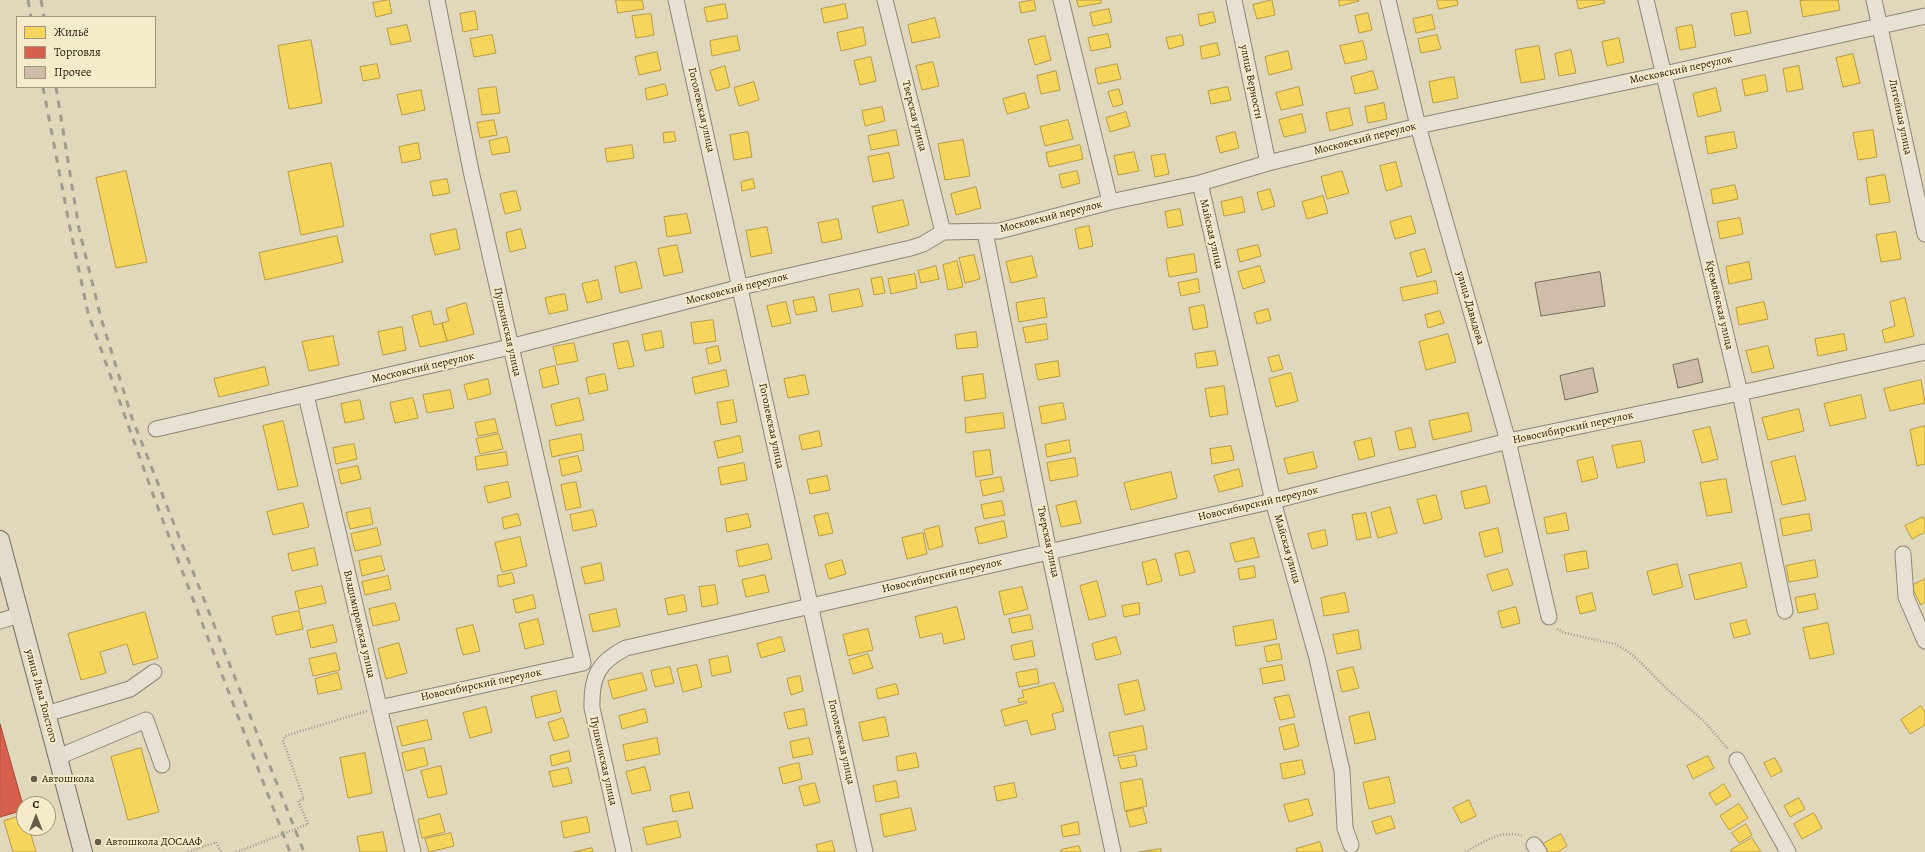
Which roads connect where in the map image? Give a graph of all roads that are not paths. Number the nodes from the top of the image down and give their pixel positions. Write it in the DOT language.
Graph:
graph roads {
  1 [pos="438,0"];
  2 [pos="676,0"];
  3 [pos="885,0"];
  4 [pos="1061,0"];
  5 [pos="1234,0"];
  6 [pos="1388,0"];
  7 [pos="1646,0"];
  8 [pos="1874,0"];
  9 [pos="1925,16"];
  10 [pos="1880,26"];
  11 [pos="1664,74"];
  12 [pos="1418,126"];
  13 [pos="1268,163"];
  14 [pos="1200,183"];
  15 [pos="1110,202"];
  16 [pos="943,232"];
  17 [pos="985,232"];
  18 [pos="1925,234"];
  19 [pos="741,287"];
  20 [pos="510,348"];
  21 [pos="1925,352"];
  22 [pos="1740,393"];
  23 [pos="306,395"];
  24 [pos="156,429"];
  25 [pos="1508,442"];
  26 [pos="1273,501"];
  27 [pos="0,540"];
  28 [pos="1049,552"];
  29 [pos="1904,554"];
  30 [pos="810,606"];
  31 [pos="1785,611"];
  32 [pos="19,615"];
  33 [pos="1549,617"];
  34 [pos="0,621"];
  35 [pos="1925,640"];
  36 [pos="584,663"];
  37 [pos="598,670"];
  38 [pos="154,672"];
  39 [pos="379,708"];
  40 [pos="46,714"];
  41 [pos="58,757"];
  42 [pos="1738,760"];
  43 [pos="162,765"];
  44 [pos="1351,844"];
  45 [pos="83,852"];
  46 [pos="413,852"];
  47 [pos="624,852"];
  48 [pos="865,852"];
  49 [pos="1113,852"];
  50 [pos="1788,852"];
  1 -- 20 [label="street, Пушкинская улица"];
  2 -- 19 [label="street, Гоголевская улица"];
  3 -- 16 [label="street, Тверская улица"];
  4 -- 15 [label="street"];
  5 -- 13 [label="street, улица Верности"];
  6 -- 12 [label="street, улица Давыдова"];
  7 -- 11 [label="street, Кремлёвская улица"];
  8 -- 10 [label="street, Литейная улица"];
  9 -- 10 [label="street, Московский переулок"];
  10 -- 11 [label="street, Московский переулок"];
  10 -- 18 [label="street, Литейная улица"];
  11 -- 12 [label="street, Московский переулок"];
  11 -- 22 [label="street, Кремлёвская улица"];
  12 -- 13 [label="street, Московский переулок"];
  12 -- 25 [label="street, улица Давыдова"];
  13 -- 14 [label="street, Московский переулок"];
  14 -- 15 [label="street, Московский переулок"];
  14 -- 26 [label="street, Майская улица"];
  15 -- 17 [label="street, Московский переулок"];
  16 -- 17 [label="street, Московский переулок"];
  16 -- 19 [label="street, Московский переулок"];
  17 -- 28 [label="street, Тверская улица"];
  19 -- 20 [label="street, Московский переулок"];
  19 -- 30 [label="street, Гоголевская улица"];
  20 -- 23 [label="street, Московский переулок"];
  20 -- 36 [label="street, Пушкинская улица"];
  21 -- 22 [label="street, Новосибирский переулок"];
  22 -- 25 [label="street, Новосибирский переулок"];
  22 -- 31 [label="street, Кремлёвская улица"];
  23 -- 24 [label="street, Московский переулок"];
  23 -- 39 [label="street, Владимировская улица"];
  25 -- 26 [label="street, Новосибирский переулок"];
  25 -- 33 [label="street, улица Давыдова"];
  26 -- 28 [label="street, Новосибирский переулок"];
  26 -- 44 [label="street, Майская улица"];
  27 -- 32 [label="main road, улица Льва Толстого"];
  28 -- 30 [label="street, Новосибирский переулок"];
  28 -- 49 [label="street, Тверская улица"];
  29 -- 35 [label="street"];
  30 -- 37 [label="street, Новосибирский переулок"];
  30 -- 48 [label="street, Гоголевская улица"];
  32 -- 34 [label="street"];
  32 -- 40 [label="main road, улица Льва Толстого"];
  36 -- 37 [label="street"];
  36 -- 39 [label="street, Новосибирский переулок"];
  37 -- 47 [label="street, Пушкинская улица"];
  38 -- 40 [label="street"];
  39 -- 46 [label="street, Владимировская улица"];
  40 -- 41 [label="main road, улица Льва Толстого"];
  41 -- 43 [label="street"];
  41 -- 45 [label="main road, улица Льва Толстого"];
  42 -- 50 [label="street"];
}
